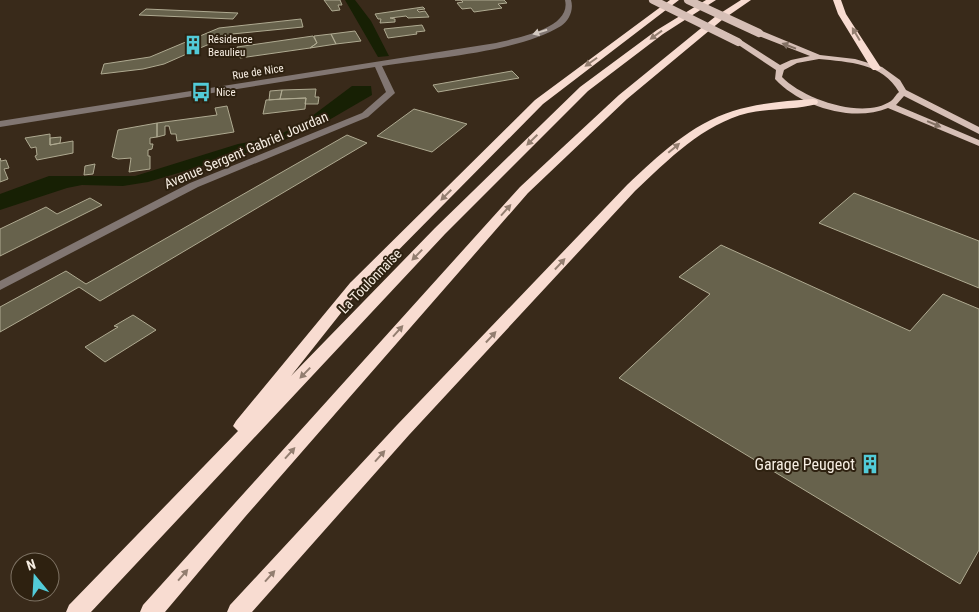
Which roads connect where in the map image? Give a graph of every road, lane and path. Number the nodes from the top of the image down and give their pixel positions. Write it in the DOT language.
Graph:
graph roads {
  1 [pos="568,0"];
  2 [pos="653,0"];
  3 [pos="675,0"];
  4 [pos="688,0"];
  5 [pos="712,0"];
  6 [pos="746,0"];
  7 [pos="836,0"];
  8 [pos="819,57"];
  9 [pos="377,64"];
  10 [pos="876,68"];
  11 [pos="780,69"];
  12 [pos="903,92"];
  13 [pos="812,102"];
  14 [pos="889,105"];
  15 [pos="0,124"];
  16 [pos="979,131"];
  17 [pos="979,144"];
  18 [pos="0,286"];
  19 [pos="174,511"];
  20 [pos="77,612"];
  21 [pos="151,612"];
  22 [pos="238,612"];
  1 -- 9 [label="street, Rue de Nice, one-way"];
  2 -- 11 [label="main road, bridge"];
  3 -- 19 [label="highway, one-way"];
  8 -- 4 [label="main road, one-way, bridge"];
  5 -- 19 [label="highway, La Toulonnaise, one-way"];
  21 -- 6 [label="highway, one-way"];
  10 -- 7 [label="highway, one-way"];
  8 -- 10 [label="main road"];
  8 -- 11 [label="main road"];
  9 -- 15 [label="street, Rue de Nice"];
  9 -- 18 [label="street, Avenue Sergent Gabriel Jourdan"];
  10 -- 12 [label="main road"];
  11 -- 13 [label="main road"];
  12 -- 14 [label="main road"];
  12 -- 16 [label="main road"];
  13 -- 14 [label="main road"];
  22 -- 13 [label="highway, one-way"];
  14 -- 17 [label="main road, one-way"];
  19 -- 20 [label="highway, La Toulonnaise"];
}
